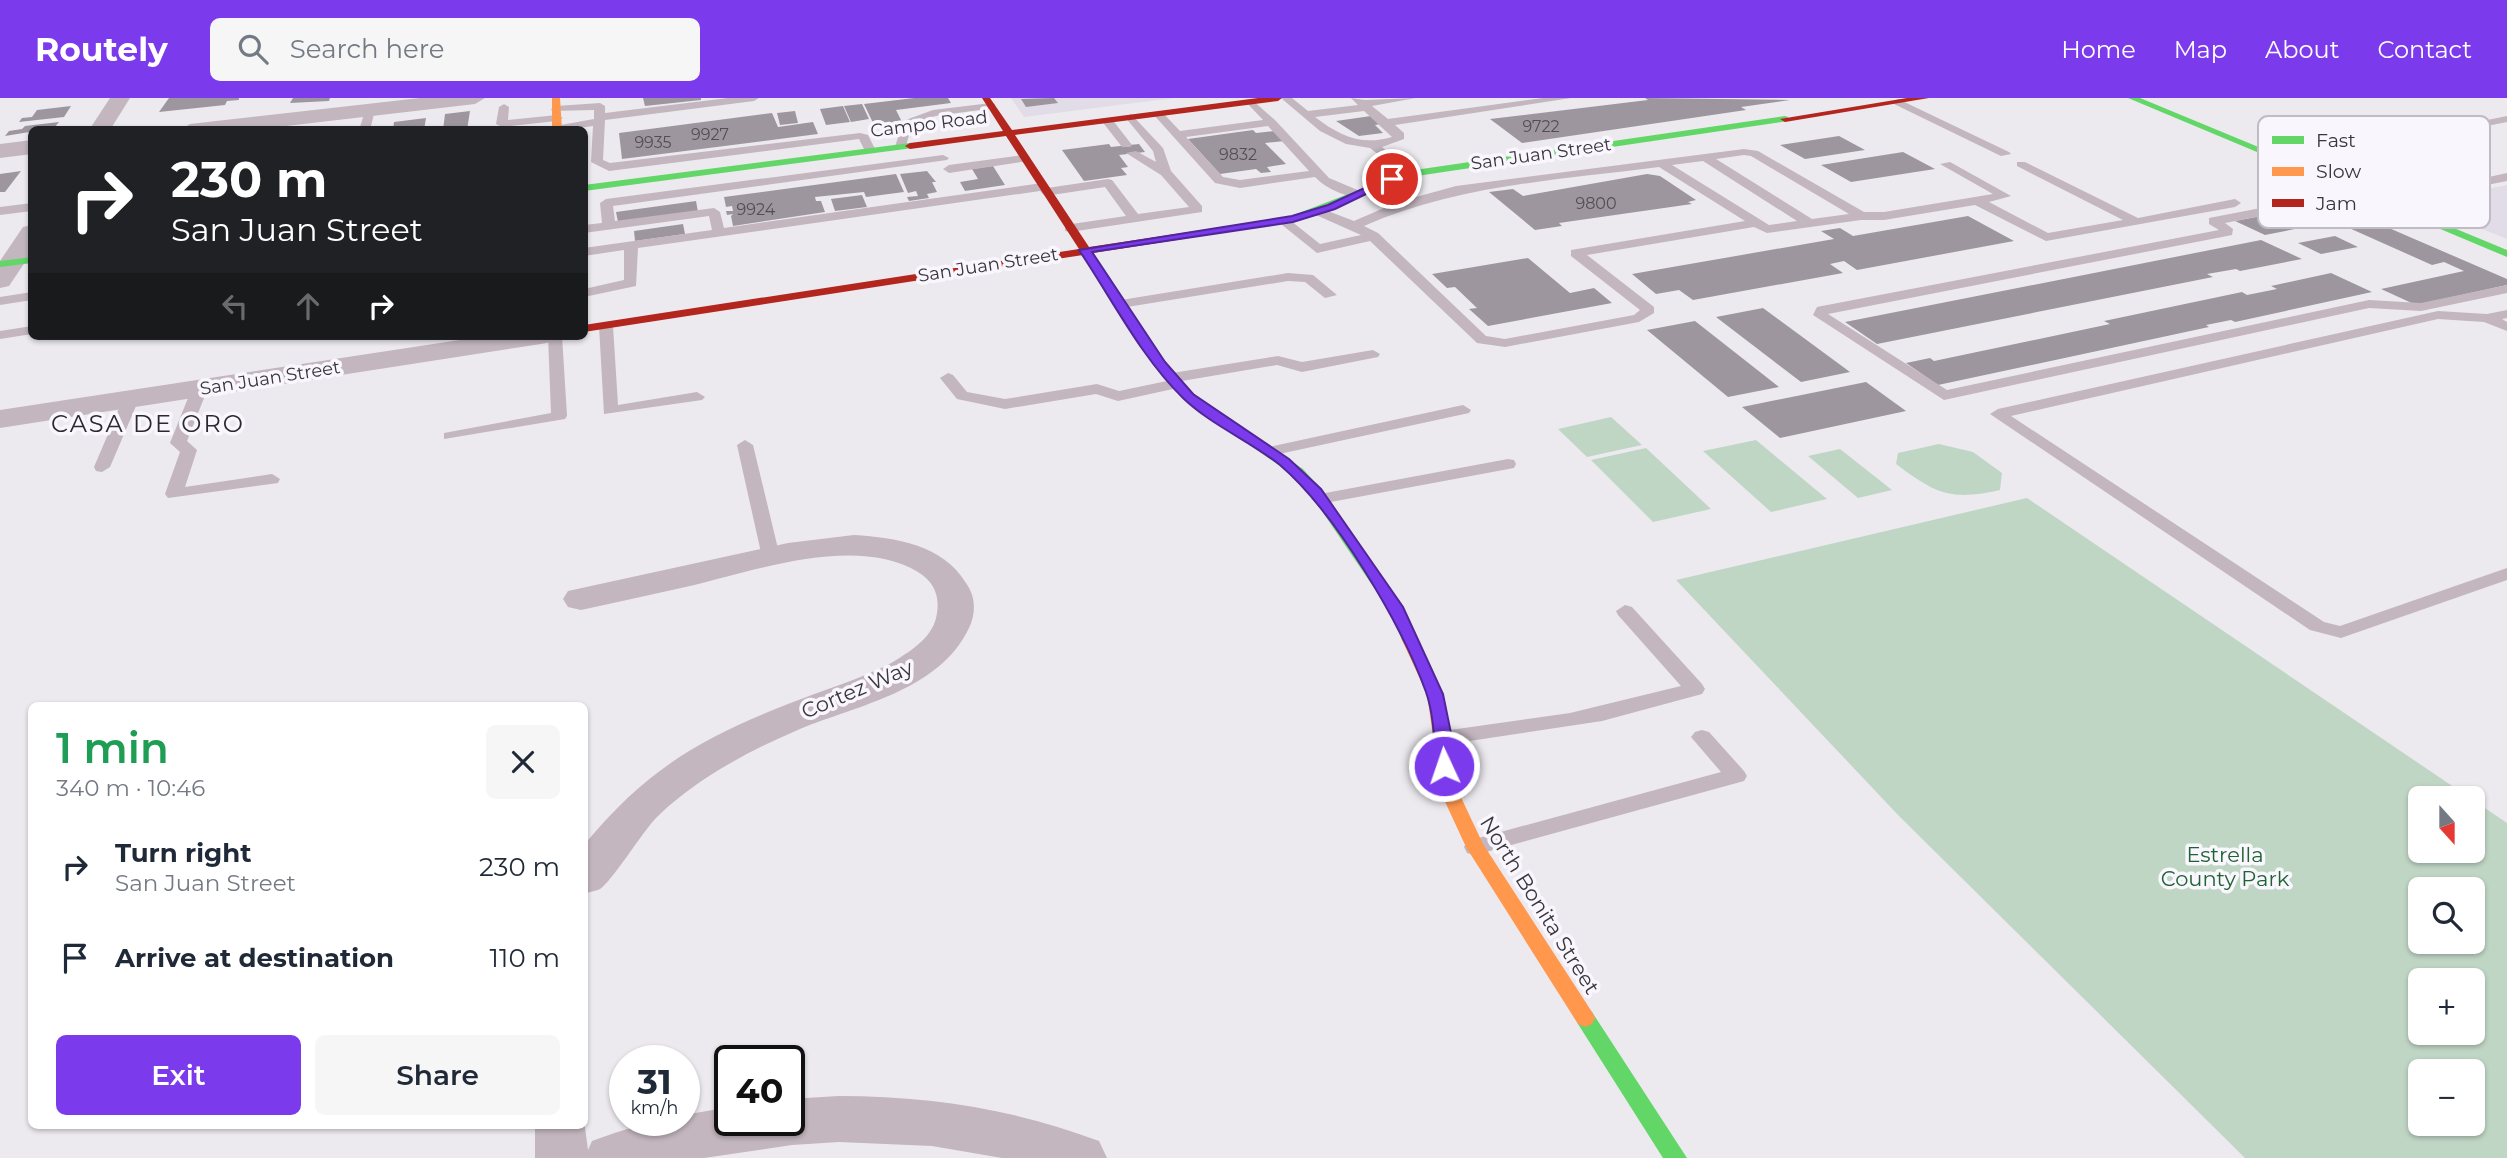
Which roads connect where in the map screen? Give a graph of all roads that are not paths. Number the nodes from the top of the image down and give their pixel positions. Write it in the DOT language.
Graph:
graph roads {
  1 [pos="120,98"];
  2 [pos="475,98"];
  3 [pos="754,98"];
  4 [pos="1278,98"];
  5 [pos="1286,98"];
  6 [pos="1411,98"];
  7 [pos="1566,98"];
  8 [pos="1925,98"];
  9 [pos="2132,98"];
  10 [pos="1521,101"];
  11 [pos="989,102"];
  12 [pos="1205,102"];
  13 [pos="1251,102"];
  14 [pos="1898,102"];
  15 [pos="1362,104"];
  16 [pos="504,107"];
  17 [pos="1157,114"];
  18 [pos="1306,115"];
  19 [pos="556,116"];
  20 [pos="1131,117"];
  21 [pos="367,120"];
  22 [pos="599,120"];
  23 [pos="1107,120"];
  24 [pos="1271,122"];
  25 [pos="1385,123"];
  26 [pos="102,126"];
  27 [pos="261,126"];
  28 [pos="947,126"];
  29 [pos="1008,133"];
  30 [pos="1326,133"];
  31 [pos="1179,135"];
  32 [pos="934,143"];
  33 [pos="1372,144"];
  34 [pos="901,147"];
  35 [pos="28,148"];
  36 [pos="2258,150"];
  37 [pos="0,151"];
  38 [pos="720,153"];
  39 [pos="2005,154"];
  40 [pos="1022,156"];
  41 [pos="869,157"];
  42 [pos="1705,157"];
  43 [pos="1661,163"];
  44 [pos="1946,164"];
  45 [pos="2021,164"];
  46 [pos="947,167"];
  47 [pos="725,170"];
  48 [pos="1165,172"];
  49 [pos="704,173"];
  50 [pos="1317,173"];
  51 [pos="1408,174"];
  52 [pos="625,183"];
  53 [pos="588,188"];
  54 [pos="708,189"];
  55 [pos="1043,189"];
  56 [pos="1356,194"];
  57 [pos="2258,199"];
  58 [pos="627,200"];
  59 [pos="1977,201"];
  60 [pos="28,208"];
  61 [pos="1198,209"];
  62 [pos="714,212"];
  63 [pos="1320,212"];
  64 [pos="2258,212"];
  65 [pos="3,214"];
  66 [pos="1861,216"];
  67 [pos="1135,219"];
  68 [pos="1282,220"];
  69 [pos="2136,222"];
  70 [pos="1753,223"];
  71 [pos="1811,224"];
  72 [pos="609,226"];
  73 [pos="1354,226"];
  74 [pos="1070,228"];
  75 [pos="2444,228"];
  76 [pos="588,229"];
  77 [pos="1206,232"];
  78 [pos="719,233"];
  79 [pos="1373,236"];
  80 [pos="28,239"];
  81 [pos="631,245"];
  82 [pos="1085,250"];
  83 [pos="588,251"];
  84 [pos="2507,254"];
  85 [pos="11,267"];
  86 [pos="2507,289"];
  87 [pos="588,292"];
  88 [pos="1330,295"];
  89 [pos="28,297"];
  90 [pos="0,301"];
  91 [pos="1121,304"];
  92 [pos="2507,313"];
  93 [pos="2487,318"];
  94 [pos="606,326"];
  95 [pos="2507,327"];
  96 [pos="588,328"];
  97 [pos="28,330"];
  98 [pos="0,334"];
  99 [pos="515,340"];
  100 [pos="555,340"];
  101 [pos="1373,355"];
  102 [pos="948,377"];
  103 [pos="1174,381"];
  104 [pos="200,388"];
  105 [pos="697,397"];
  106 [pos="131,399"];
  107 [pos="1463,410"];
  108 [pos="0,419"];
  109 [pos="450,436"];
  110 [pos="745,445"];
  111 [pos="1270,451"];
  112 [pos="1507,464"];
  113 [pos="102,467"];
  114 [pos="272,480"];
  115 [pos="1320,499"];
  116 [pos="771,557"];
  117 [pos="2507,574"];
  118 [pos="581,599"];
  119 [pos="1625,611"];
  120 [pos="1702,737"];
  121 [pos="1443,738"];
  122 [pos="1475,847"];
  123 [pos="588,872"];
  124 [pos="561,1129"];
  125 [pos="562,1158"];
  126 [pos="611,1158"];
  127 [pos="1080,1158"];
  128 [pos="1675,1158"];
  1 -- 26 [label="street"];
  2 -- 21 [label="street"];
  3 -- 22 [label="lane"];
  4 -- 13 [label="street, Campo Road"];
  5 -- 18 [label="lane"];
  6 -- 15 [label="lane"];
  7 -- 10 [label="lane"];
  8 -- 14 [label="street, San Juan Street"];
  9 -- 36 [label="street"];
  10 -- 25 [label="lane"];
  11 -- 28 [label="lane"];
  11 -- 29 [label="street, North Bonita Street"];
  12 -- 13 [label="street, Campo Road"];
  12 -- 17 [label="street, Campo Road"];
  13 -- 24 [label="lane"];
  14 -- 39 [label="lane"];
  14 -- 51 [label="street, San Juan Street"];
  15 -- 18 [label="lane"];
  15 -- 25 [label="lane"];
  15 -- 30 [label="lane"];
  16 -- 19 [label="lane"];
  17 -- 20 [label="street, Campo Road"];
  17 -- 31 [label="lane"];
  18 -- 30 [label="lane"];
  19 -- 22 [label="lane"];
  19 -- 22 [label="lane"];
  20 -- 23 [label="street, Campo Road"];
  20 -- 48 [label="lane"];
  21 -- 27 [label="street"];
  22 -- 38 [label="lane"];
  23 -- 29 [label="street, Campo Road"];
  23 -- 48 [label="lane"];
  24 -- 31 [label="lane"];
  24 -- 50 [label="lane"];
  25 -- 33 [label="lane"];
  28 -- 29 [label="street, Campo Road"];
  28 -- 32 [label="street, Campo Road"];
  28 -- 34 [label="lane"];
  29 -- 40 [label="street, North Bonita Street"];
  30 -- 33 [label="lane"];
  31 -- 50 [label="lane"];
  32 -- 34 [label="street, Campo Road"];
  32 -- 46 [label="lane"];
  33 -- 51 [label="lane"];
  34 -- 41 [label="street, Campo Road"];
  35 -- 37 [label="street"];
  38 -- 41 [label="lane"];
  38 -- 47 [label="lane"];
  40 -- 46 [label="lane"];
  40 -- 55 [label="street, North Bonita Street"];
  41 -- 46 [label="lane"];
  41 -- 47 [label="street, Campo Road"];
  41 -- 54 [label="lane"];
  42 -- 43 [label="lane"];
  42 -- 66 [label="lane"];
  42 -- 71 [label="lane"];
  43 -- 70 [label="lane"];
  43 -- 73 [label="lane"];
  44 -- 59 [label="lane"];
  45 -- 69 [label="lane"];
  47 -- 49 [label="street, Campo Road"];
  48 -- 61 [label="lane"];
  49 -- 52 [label="street, Campo Road"];
  49 -- 54 [label="lane"];
  50 -- 56 [label="lane"];
  51 -- 56 [label="street, San Juan Street"];
  52 -- 53 [label="street, Campo Road"];
  52 -- 58 [label="lane"];
  54 -- 58 [label="lane"];
  54 -- 62 [label="lane"];
  55 -- 67 [label="lane"];
  55 -- 74 [label="street, North Bonita Street"];
  55 -- 78 [label="lane"];
  56 -- 63 [label="street, San Juan Street"];
  57 -- 69 [label="lane"];
  58 -- 72 [label="lane"];
  59 -- 66 [label="lane"];
  59 -- 69 [label="lane"];
  60 -- 65 [label="lane"];
  61 -- 67 [label="lane"];
  61 -- 77 [label="lane"];
  62 -- 72 [label="lane"];
  62 -- 78 [label="lane"];
  63 -- 68 [label="street, San Juan Street"];
  63 -- 73 [label="lane"];
  64 -- 86 [label="lane"];
  66 -- 71 [label="lane"];
  67 -- 74 [label="lane"];
  68 -- 77 [label="street, San Juan Street"];
  68 -- 79 [label="lane"];
  70 -- 71 [label="lane"];
  70 -- 79 [label="lane"];
  72 -- 76 [label="lane"];
  73 -- 79 [label="lane"];
  74 -- 82 [label="street, North Bonita Street"];
  75 -- 84 [label="street"];
  77 -- 82 [label="street, San Juan Street"];
  78 -- 81 [label="lane"];
  80 -- 85 [label="street"];
  81 -- 83 [label="lane"];
  81 -- 87 [label="lane"];
  82 -- 91 [label="street, North Bonita Street"];
  82 -- 94 [label="street, San Juan Street"];
  88 -- 91 [label="lane"];
  89 -- 90 [label="lane"];
  91 -- 103 [label="street, North Bonita Street"];
  92 -- 93 [label="lane"];
  93 -- 95 [label="lane"];
  93 -- 117 [label="lane"];
  94 -- 96 [label="street, San Juan Street"];
  94 -- 105 [label="lane"];
  97 -- 98 [label="lane"];
  99 -- 104 [label="street, San Juan Street"];
  100 -- 109 [label="lane"];
  101 -- 103 [label="lane"];
  102 -- 103 [label="lane"];
  103 -- 111 [label="street, North Bonita Street"];
  104 -- 106 [label="street, San Juan Street"];
  104 -- 114 [label="lane"];
  106 -- 108 [label="street, San Juan Street"];
  106 -- 113 [label="lane"];
  107 -- 111 [label="lane"];
  110 -- 116 [label="lane"];
  111 -- 115 [label="street, North Bonita Street"];
  112 -- 115 [label="lane"];
  115 -- 121 [label="street, North Bonita Street"];
  116 -- 118 [label="street, Cortez Way"];
  116 -- 123 [label="street, Cortez Way"];
  119 -- 121 [label="lane"];
  120 -- 122 [label="lane"];
  121 -- 122 [label="street, North Bonita Street"];
  122 -- 128 [label="street, North Bonita Street"];
  124 -- 125 [label="street"];
  126 -- 127 [label="street"];
}
